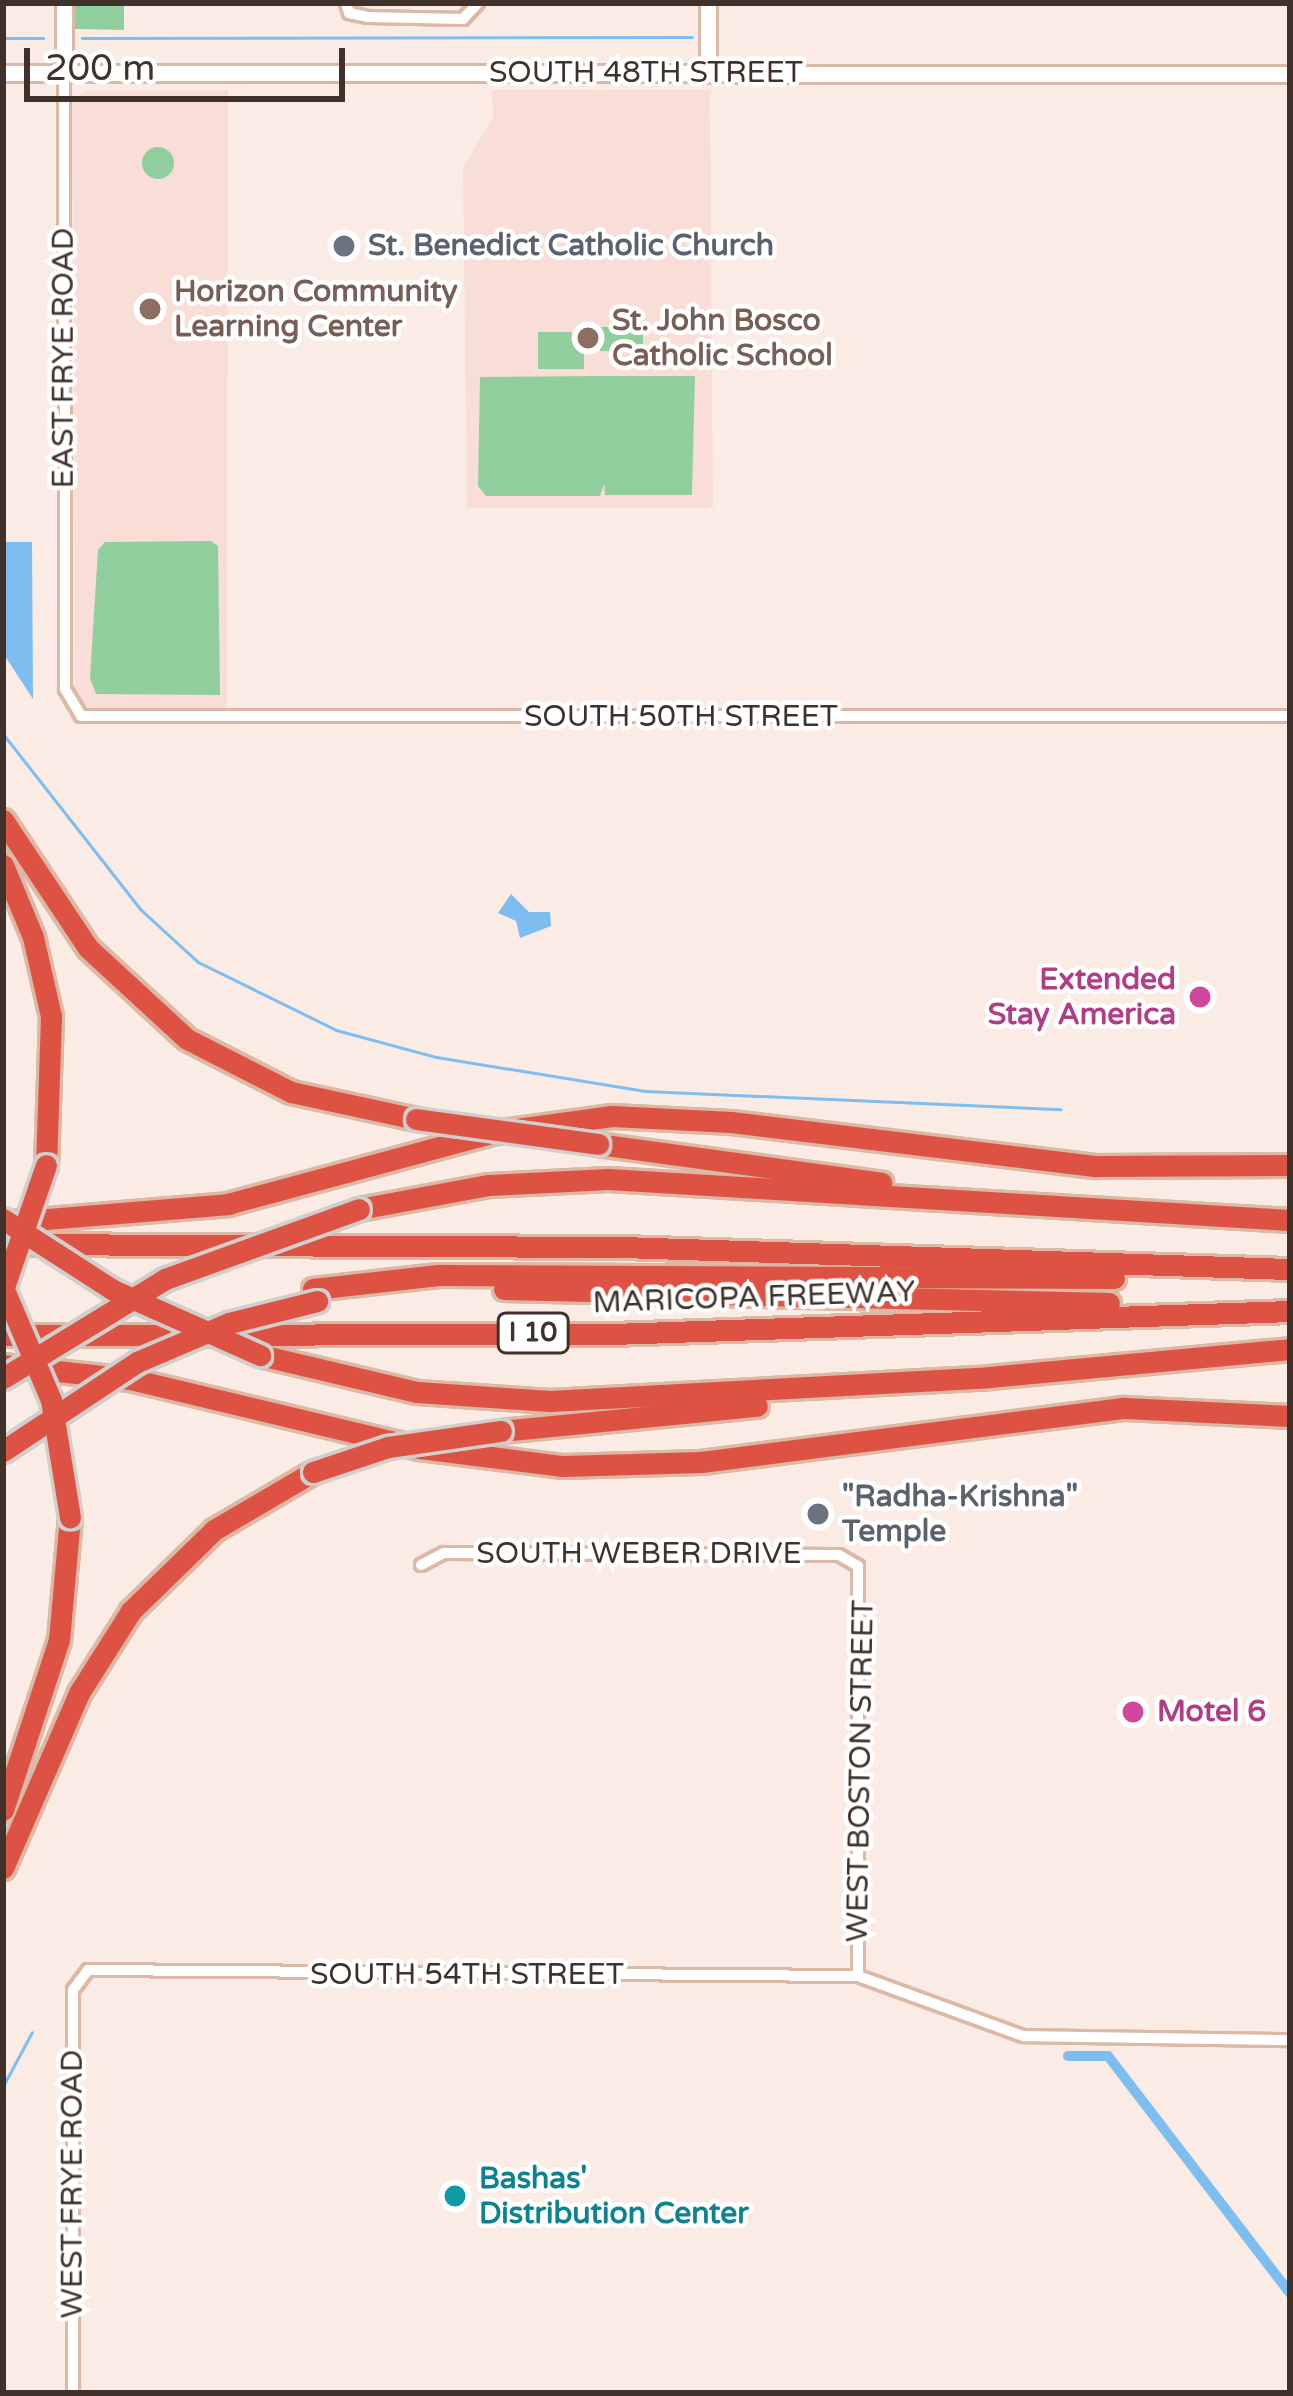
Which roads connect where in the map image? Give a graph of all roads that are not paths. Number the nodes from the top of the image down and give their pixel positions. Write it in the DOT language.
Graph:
graph roads {
  1 [pos="64,3"];
  2 [pos="708,3"];
  3 [pos="347,8"];
  4 [pos="477,8"];
  5 [pos="3,73"];
  6 [pos="64,73"];
  7 [pos="708,74"];
  8 [pos="1290,74"];
  9 [pos="73,710"];
  10 [pos="1290,716"];
  11 [pos="3,820"];
  12 [pos="3,865"];
  13 [pos="1290,1165"];
  14 [pos="994,1200"];
  15 [pos="1290,1220"];
  16 [pos="3,1221"];
  17 [pos="3,1244"];
  18 [pos="1228,1269"];
  19 [pos="1290,1269"];
  20 [pos="3,1288"];
  21 [pos="1290,1311"];
  22 [pos="1193,1312"];
  23 [pos="3,1335"];
  24 [pos="1290,1348"];
  25 [pos="3,1365"];
  26 [pos="989,1377"];
  27 [pos="3,1378"];
  28 [pos="1290,1416"];
  29 [pos="3,1434"];
  30 [pos="3,1451"];
  31 [pos="421,1564"];
  32 [pos="858,1566"];
  33 [pos="3,1810"];
  34 [pos="3,1868"];
  35 [pos="76,1975"];
  36 [pos="858,1976"];
  37 [pos="1290,2040"];
  38 [pos="73,2393"];
  1 -- 6 [label="street, EAST FRYE ROAD"];
  2 -- 7 [label="street"];
  3 -- 4 [label="street"];
  5 -- 6 [label="street, SOUTH 48TH STREET"];
  6 -- 7 [label="street, SOUTH 48TH STREET"];
  6 -- 9 [label="street, EAST FRYE ROAD"];
  7 -- 8 [label="street, SOUTH 48TH STREET"];
  9 -- 10 [label="street, SOUTH 50TH STREET"];
  11 -- 14 [label="highway, bridge"];
  12 -- 20 [label="highway, bridge"];
  13 -- 16 [label="highway"];
  14 -- 15 [label="highway"];
  14 -- 27 [label="highway, bridge"];
  16 -- 26 [label="highway, bridge"];
  17 -- 18 [label="highway, MARICOPA FREEWAY"];
  18 -- 19 [label="highway, MARICOPA FREEWAY"];
  18 -- 29 [label="highway, bridge"];
  20 -- 33 [label="highway, bridge"];
  21 -- 22 [label="highway, MARICOPA FREEWAY / I 10"];
  22 -- 23 [label="highway, MARICOPA FREEWAY / I 10"];
  22 -- 30 [label="highway, bridge"];
  24 -- 26 [label="highway"];
  25 -- 28 [label="highway"];
  26 -- 34 [label="highway, bridge"];
  31 -- 32 [label="street, SOUTH WEBER DRIVE"];
  32 -- 36 [label="street, WEST BOSTON STREET"];
  35 -- 36 [label="street, SOUTH 54TH STREET"];
  35 -- 38 [label="street, WEST FRYE ROAD"];
  36 -- 37 [label="street, SOUTH 54TH STREET"];
}
